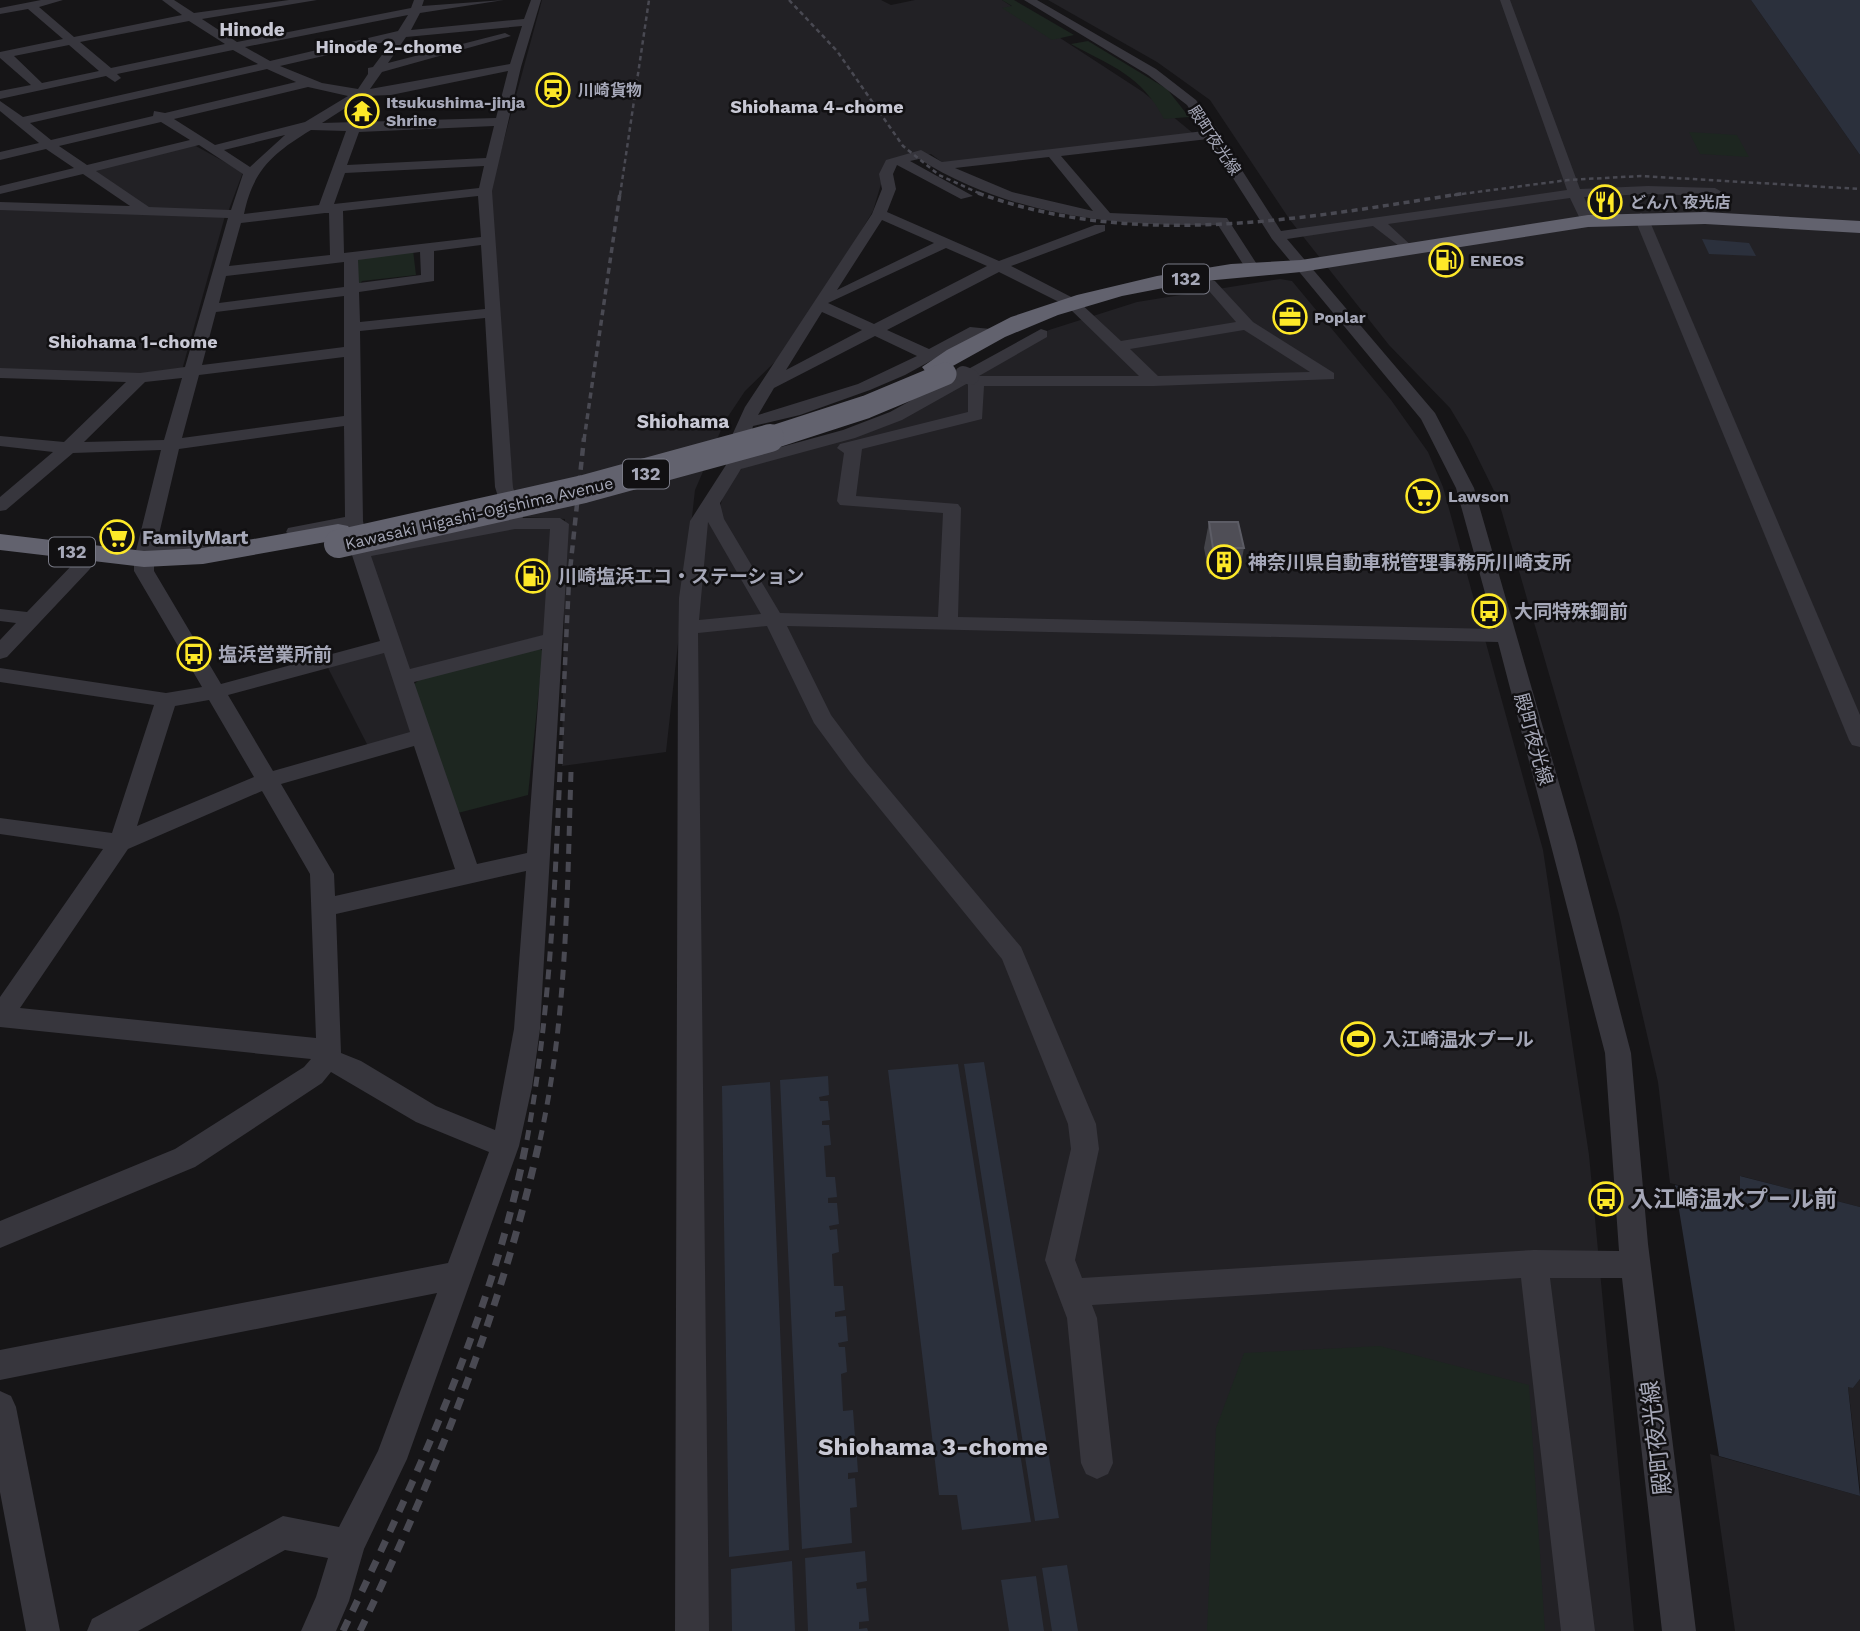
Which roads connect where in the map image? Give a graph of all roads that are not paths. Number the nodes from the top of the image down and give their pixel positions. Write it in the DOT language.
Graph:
graph roads {
  1 [pos="4,0"];
  2 [pos="58,0"];
  3 [pos="167,0"];
  4 [pos="312,0"];
  5 [pos="499,0"];
  6 [pos="536,0"];
  7 [pos="1029,0"];
  8 [pos="1505,0"];
  9 [pos="0,5"];
  10 [pos="30,5"];
  11 [pos="417,5"];
  12 [pos="371,6"];
  13 [pos="0,10"];
  14 [pos="386,14"];
  15 [pos="191,17"];
  16 [pos="527,27"];
  17 [pos="402,34"];
  18 [pos="71,41"];
  19 [pos="233,46"];
  20 [pos="3,54"];
  21 [pos="273,65"];
  22 [pos="515,67"];
  23 [pos="377,70"];
  24 [pos="109,72"];
  25 [pos="312,85"];
  26 [pos="40,87"];
  27 [pos="367,93"];
  28 [pos="0,95"];
  29 [pos="136,96"];
  30 [pos="0,105"];
  31 [pos="394,116"];
  32 [pos="163,118"];
  33 [pos="21,120"];
  34 [pos="503,122"];
  35 [pos="0,124"];
  36 [pos="306,126"];
  37 [pos="354,128"];
  38 [pos="1215,134"];
  39 [pos="201,141"];
  40 [pos="49,145"];
  41 [pos="213,149"];
  42 [pos="1052,153"];
  43 [pos="0,156"];
  44 [pos="899,161"];
  45 [pos="493,162"];
  46 [pos="940,166"];
  47 [pos="86,169"];
  48 [pos="340,169"];
  49 [pos="251,173"];
  50 [pos="0,190"];
  51 [pos="485,191"];
  52 [pos="1689,191"];
  53 [pos="1715,192"];
  54 [pos="1574,194"];
  55 [pos="0,206"];
  56 [pos="330,208"];
  57 [pos="146,211"];
  58 [pos="879,214"];
  59 [pos="237,217"];
  60 [pos="1641,217"];
  61 [pos="1705,218"];
  62 [pos="1588,220"];
  63 [pos="1376,221"];
  64 [pos="1103,223"];
  65 [pos="1860,227"];
  66 [pos="1277,236"];
  67 [pos="488,240"];
  68 [pos="945,243"];
  69 [pos="427,247"];
  70 [pos="1408,248"];
  71 [pos="344,257"];
  72 [pos="1301,266"];
  73 [pos="999,267"];
  74 [pos="1252,269"];
  75 [pos="220,272"];
  76 [pos="1210,284"];
  77 [pos="353,289"];
  78 [pos="821,302"];
  79 [pos="1077,307"];
  80 [pos="212,308"];
  81 [pos="492,313"];
  82 [pos="1247,325"];
  83 [pos="353,327"];
  84 [pos="873,330"];
  85 [pos="1041,334"];
  86 [pos="1120,346"];
  87 [pos="352,351"];
  88 [pos="953,371"];
  89 [pos="188,372"];
  90 [pos="0,373"];
  91 [pos="140,378"];
  92 [pos="1154,381"];
  93 [pos="767,386"];
  94 [pos="352,420"];
  95 [pos="745,423"];
  96 [pos="0,441"];
  97 [pos="171,444"];
  98 [pos="854,446"];
  99 [pos="68,448"];
  100 [pos="732,471"];
  101 [pos="710,504"];
  102 [pos="0,506"];
  103 [pos="515,523"];
  104 [pos="347,537"];
  105 [pos="0,542"];
  106 [pos="0,555"];
  107 [pos="144,565"];
  108 [pos="82,566"];
  109 [pos="0,615"];
  110 [pos="774,619"];
  111 [pos="31,620"];
  112 [pos="947,622"];
  113 [pos="690,628"];
  114 [pos="1506,636"];
  115 [pos="554,639"];
  116 [pos="391,644"];
  117 [pos="0,652"];
  118 [pos="0,676"];
  119 [pos="402,678"];
  120 [pos="215,692"];
  121 [pos="166,700"];
  122 [pos="422,736"];
  123 [pos="1860,740"];
  124 [pos="268,780"];
  125 [pos="0,826"];
  126 [pos="120,843"];
  127 [pos="539,859"];
  128 [pos="469,876"];
  129 [pos="324,908"];
  130 [pos="0,1017"];
  131 [pos="328,1054"];
  132 [pos="505,1146"];
  133 [pos="0,1235"];
  134 [pos="1633,1241"];
  135 [pos="1534,1264"];
  136 [pos="459,1275"];
  137 [pos="1073,1292"];
  138 [pos="0,1365"];
  139 [pos="0,1407"];
  140 [pos="1097,1463"];
  141 [pos="348,1545"];
  142 [pos="43,1631"];
  143 [pos="104,1631"];
  144 [pos="318,1631"];
  145 [pos="692,1631"];
  146 [pos="1578,1631"];
  147 [pos="1679,1631"];
  1 -- 9 [label="street"];
  2 -- 10 [label="street"];
  3 -- 15 [label="street"];
  4 -- 15 [label="street"];
  5 -- 11 [label="street"];
  6 -- 16 [label="street"];
  7 -- 38 [label="street, 殿町夜光線"];
  8 -- 54 [label="street"];
  10 -- 13 [label="street"];
  10 -- 18 [label="street"];
  11 -- 14 [label="street"];
  11 -- 17 [label="street"];
  12 -- 14 [label="street"];
  14 -- 19 [label="street"];
  15 -- 18 [label="street"];
  15 -- 19 [label="street"];
  16 -- 17 [label="street"];
  16 -- 22 [label="street"];
  16 -- 23 [label="street"];
  17 -- 21 [label="street"];
  17 -- 23 [label="street"];
  18 -- 20 [label="street"];
  18 -- 24 [label="street"];
  19 -- 21 [label="street"];
  19 -- 24 [label="street"];
  20 -- 26 [label="street"];
  21 -- 25 [label="street"];
  21 -- 29 [label="street"];
  22 -- 27 [label="street"];
  22 -- 34 [label="street"];
  23 -- 25 [label="street"];
  23 -- 27 [label="street"];
  24 -- 26 [label="street"];
  24 -- 29 [label="street"];
  25 -- 27 [label="street"];
  25 -- 32 [label="street"];
  26 -- 28 [label="street"];
  27 -- 31 [label="street"];
  27 -- 36 [label="street"];
  29 -- 32 [label="street"];
  29 -- 33 [label="street"];
  30 -- 33 [label="street"];
  31 -- 34 [label="street"];
  31 -- 37 [label="street"];
  32 -- 39 [label="street"];
  32 -- 40 [label="street"];
  33 -- 35 [label="street"];
  33 -- 40 [label="street"];
  34 -- 45 [label="street"];
  36 -- 37 [label="street"];
  36 -- 41 [label="street"];
  36 -- 49 [label="street"];
  37 -- 48 [label="street"];
  38 -- 42 [label="street"];
  38 -- 66 [label="street, 殿町夜光線"];
  39 -- 41 [label="street"];
  39 -- 47 [label="street"];
  40 -- 43 [label="street"];
  40 -- 47 [label="street"];
  41 -- 49 [label="street"];
  42 -- 46 [label="street"];
  42 -- 64 [label="street"];
  44 -- 46 [label="street"];
  44 -- 58 [label="street"];
  44 -- 64 [label="street"];
  45 -- 48 [label="street"];
  45 -- 51 [label="street"];
  46 -- 64 [label="street"];
  47 -- 50 [label="street"];
  47 -- 57 [label="street"];
  48 -- 56 [label="street"];
  49 -- 59 [label="street"];
  51 -- 56 [label="street"];
  51 -- 67 [label="street"];
  52 -- 53 [label="street"];
  52 -- 54 [label="street"];
  52 -- 61 [label="street"];
  54 -- 62 [label="street"];
  54 -- 63 [label="street"];
  55 -- 57 [label="street"];
  56 -- 59 [label="street"];
  56 -- 71 [label="street"];
  57 -- 59 [label="street"];
  58 -- 68 [label="street"];
  58 -- 78 [label="street"];
  59 -- 75 [label="street"];
  60 -- 61 [label="highway, Kawasaki Higashi-Ogishima Avenue / 132"];
  60 -- 62 [label="highway, Kawasaki Higashi-Ogishima Avenue / 132"];
  60 -- 123 [label="street"];
  61 -- 65 [label="highway, Kawasaki Higashi-Ogishima Avenue / 132"];
  62 -- 70 [label="highway, Kawasaki Higashi-Ogishima Avenue / 132"];
  63 -- 66 [label="street"];
  63 -- 70 [label="street"];
  64 -- 73 [label="street"];
  64 -- 74 [label="street"];
  66 -- 72 [label="street, 殿町夜光線"];
  67 -- 69 [label="street"];
  67 -- 81 [label="street"];
  68 -- 73 [label="street"];
  68 -- 78 [label="street"];
  69 -- 71 [label="street"];
  69 -- 77 [label="street"];
  70 -- 72 [label="highway, Kawasaki Higashi-Ogishima Avenue / 132"];
  71 -- 75 [label="street"];
  71 -- 77 [label="street"];
  72 -- 74 [label="highway, Kawasaki Higashi-Ogishima Avenue / 132"];
  72 -- 76 [label="highway, Kawasaki Higashi-Ogishima Avenue / 132"];
  72 -- 114 [label="street, 殿町夜光線"];
  73 -- 79 [label="street"];
  73 -- 84 [label="street"];
  74 -- 79 [label="highway, Kawasaki Higashi-Ogishima Avenue / 132"];
  75 -- 80 [label="street"];
  76 -- 79 [label="highway, Kawasaki Higashi-Ogishima Avenue / 132"];
  76 -- 82 [label="street"];
  77 -- 80 [label="street"];
  77 -- 83 [label="street"];
  78 -- 84 [label="street"];
  78 -- 93 [label="street"];
  79 -- 86 [label="street"];
  79 -- 88 [label="highway, Kawasaki Higashi-Ogishima Avenue / 132"];
  79 -- 88 [label="highway, Kawasaki Higashi-Ogishima Avenue / 132"];
  80 -- 89 [label="street"];
  81 -- 83 [label="street"];
  81 -- 103 [label="street"];
  82 -- 86 [label="street"];
  82 -- 92 [label="street"];
  83 -- 87 [label="street"];
  84 -- 88 [label="street"];
  84 -- 93 [label="street"];
  85 -- 100 [label="street"];
  86 -- 92 [label="street"];
  87 -- 89 [label="street"];
  87 -- 94 [label="street"];
  88 -- 92 [label="street"];
  88 -- 95 [label="street"];
  88 -- 98 [label="street"];
  88 -- 104 [label="highway, Kawasaki Higashi-Ogishima Avenue / 132, bridge"];
  89 -- 91 [label="street"];
  89 -- 97 [label="street"];
  90 -- 91 [label="street"];
  91 -- 99 [label="street"];
  93 -- 95 [label="street"];
  94 -- 97 [label="street"];
  94 -- 104 [label="street"];
  95 -- 100 [label="street"];
  96 -- 99 [label="street"];
  97 -- 99 [label="street"];
  97 -- 107 [label="street"];
  98 -- 100 [label="street"];
  98 -- 112 [label="street"];
  99 -- 102 [label="street"];
  100 -- 101 [label="street"];
  101 -- 110 [label="street"];
  101 -- 113 [label="street"];
  103 -- 104 [label="street"];
  103 -- 115 [label="street"];
  104 -- 107 [label="highway, Kawasaki Higashi-Ogishima Avenue / 132"];
  104 -- 116 [label="street"];
  105 -- 107 [label="highway, Kawasaki Higashi-Ogishima Avenue / 132"];
  106 -- 108 [label="highway, Kawasaki Higashi-Ogishima Avenue / 132"];
  107 -- 108 [label="highway, Kawasaki Higashi-Ogishima Avenue / 132"];
  107 -- 120 [label="street"];
  108 -- 111 [label="street"];
  109 -- 111 [label="street"];
  110 -- 112 [label="street"];
  110 -- 113 [label="street"];
  110 -- 137 [label="street"];
  111 -- 117 [label="street"];
  112 -- 114 [label="street"];
  113 -- 145 [label="street"];
  114 -- 134 [label="street, 殿町夜光線"];
  115 -- 119 [label="street"];
  115 -- 127 [label="street"];
  116 -- 119 [label="street"];
  116 -- 120 [label="street"];
  118 -- 121 [label="street"];
  119 -- 122 [label="street"];
  120 -- 121 [label="street"];
  120 -- 124 [label="street"];
  121 -- 126 [label="street"];
  122 -- 124 [label="street"];
  122 -- 128 [label="street"];
  124 -- 126 [label="street"];
  124 -- 129 [label="street"];
  125 -- 126 [label="street"];
  126 -- 130 [label="street"];
  127 -- 128 [label="street"];
  127 -- 132 [label="street"];
  128 -- 129 [label="street"];
  129 -- 131 [label="street"];
  130 -- 131 [label="street"];
  131 -- 132 [label="street"];
  131 -- 133 [label="street"];
  132 -- 136 [label="street"];
  134 -- 135 [label="street"];
  134 -- 147 [label="street, 殿町夜光線"];
  135 -- 137 [label="street"];
  135 -- 146 [label="street"];
  136 -- 138 [label="street"];
  136 -- 141 [label="street"];
  137 -- 140 [label="street"];
  139 -- 142 [label="street"];
  141 -- 143 [label="street"];
  141 -- 144 [label="street"];
}
